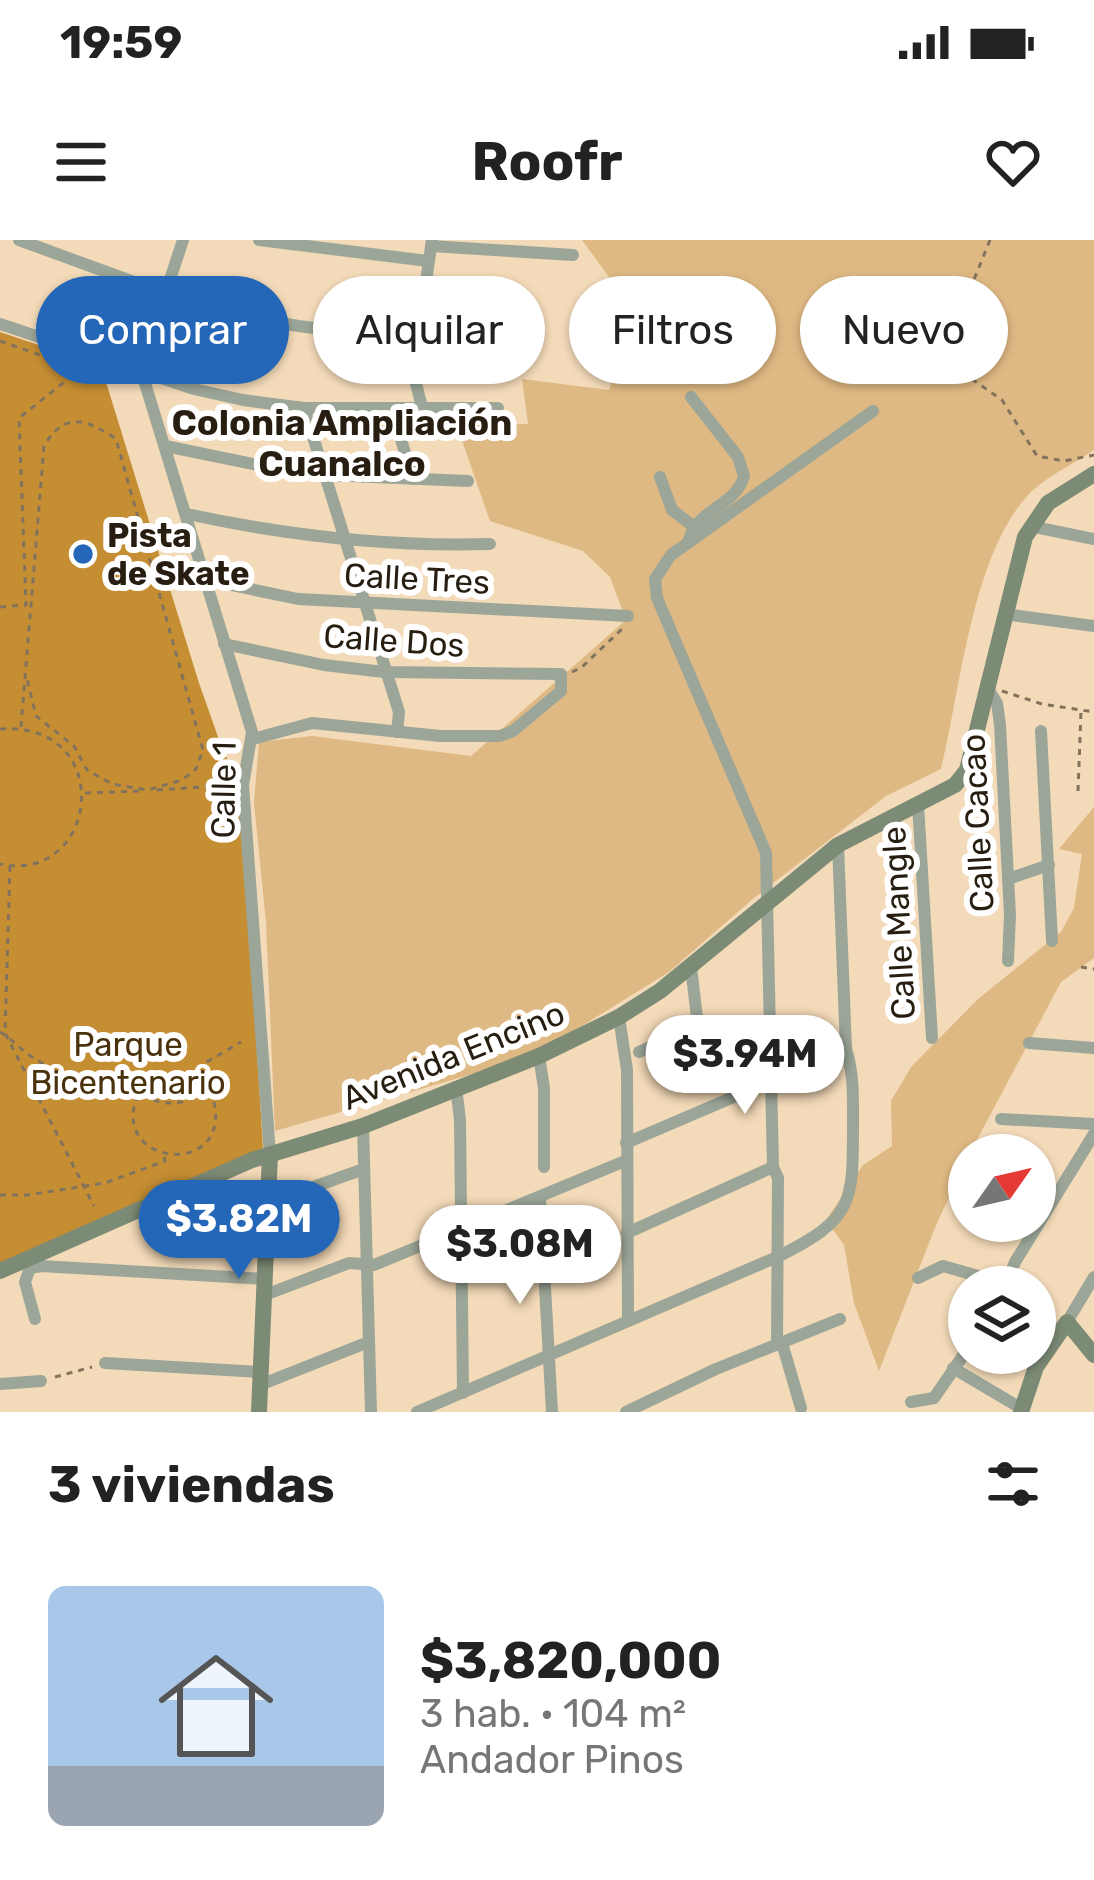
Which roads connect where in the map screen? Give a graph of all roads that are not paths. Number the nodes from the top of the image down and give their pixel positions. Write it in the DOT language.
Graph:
graph roads {
  1 [pos="20,240"];
  2 [pos="183,240"];
  3 [pos="262,240"];
  4 [pos="431,243"];
  5 [pos="503,245"];
  6 [pos="348,246"];
  7 [pos="573,255"];
  8 [pos="428,261"];
  9 [pos="109,276"];
  10 [pos="171,276"];
  11 [pos="426,276"];
  12 [pos="0,324"];
  13 [pos="36,336"];
  14 [pos="145,384"];
  15 [pos="181,384"];
  16 [pos="416,384"];
  17 [pos="691,398"];
  18 [pos="422,407"];
  19 [pos="304,408"];
  20 [pos="499,408"];
  21 [pos="392,410"];
  22 [pos="873,411"];
  23 [pos="166,446"];
  24 [pos="1094,474"];
  25 [pos="325,475"];
  26 [pos="660,477"];
  27 [pos="413,479"];
  28 [pos="468,481"];
  29 [pos="187,514"];
  30 [pos="693,526"];
  31 [pos="1030,526"];
  32 [pos="1094,539"];
  33 [pos="689,541"];
  34 [pos="344,542"];
  35 [pos="490,544"];
  36 [pos="206,580"];
  37 [pos="365,604"];
  38 [pos="1004,614"];
  39 [pos="628,616"];
  40 [pos="1094,626"];
  41 [pos="224,644"];
  42 [pos="385,671"];
  43 [pos="986,686"];
  44 [pos="1042,731"];
  45 [pos="398,732"];
  46 [pos="253,739"];
  47 [pos="918,804"];
  48 [pos="838,845"];
  49 [pos="1048,865"];
  50 [pos="1008,879"];
  51 [pos="765,904"];
  52 [pos="1052,941"];
  53 [pos="1008,962"];
  54 [pos="691,967"];
  55 [pos="620,1017"];
  56 [pos="932,1038"];
  57 [pos="1029,1042"];
  58 [pos="1094,1048"];
  59 [pos="846,1049"];
  60 [pos="639,1052"];
  61 [pos="539,1056"];
  62 [pos="769,1081"];
  63 [pos="456,1087"];
  64 [pos="1001,1119"];
  65 [pos="1094,1124"];
  66 [pos="363,1126"];
  67 [pos="1094,1134"];
  68 [pos="626,1143"];
  69 [pos="270,1154"];
  70 [pos="625,1161"];
  71 [pos="772,1166"];
  72 [pos="544,1167"];
  73 [pos="364,1169"];
  74 [pos="540,1198"];
  75 [pos="1056,1198"];
  76 [pos="268,1203"];
  77 [pos="460,1232"];
  78 [pos="627,1233"];
  79 [pos="777,1257"];
  80 [pos="30,1263"];
  81 [pos="364,1265"];
  82 [pos="948,1268"];
  83 [pos="0,1271"];
  84 [pos="1094,1277"];
  85 [pos="918,1278"];
  86 [pos="265,1287"];
  87 [pos="35,1318"];
  88 [pos="839,1319"];
  89 [pos="628,1321"];
  90 [pos="1067,1322"];
  91 [pos="1056,1335"];
  92 [pos="366,1343"];
  93 [pos="779,1344"];
  94 [pos="1092,1349"];
  95 [pos="547,1358"];
  96 [pos="105,1363"];
  97 [pos="949,1374"];
  98 [pos="963,1374"];
  99 [pos="1033,1374"];
  100 [pos="261,1378"];
  101 [pos="41,1381"];
  102 [pos="0,1384"];
  103 [pos="463,1393"];
  104 [pos="911,1402"];
  105 [pos="801,1408"];
  106 [pos="1023,1411"];
  107 [pos="259,1412"];
  108 [pos="370,1412"];
  109 [pos="417,1412"];
  110 [pos="552,1412"];
  111 [pos="626,1412"];
  1 -- 9 [label="street"];
  2 -- 10 [label="street"];
  3 -- 6 [label="street"];
  4 -- 5 [label="street"];
  4 -- 8 [label="street"];
  5 -- 7 [label="street"];
  6 -- 8 [label="street"];
  8 -- 11 [label="street"];
  12 -- 13 [label="street"];
  14 -- 23 [label="street, Calle 1"];
  15 -- 19 [label="street"];
  16 -- 18 [label="street"];
  17 -- 30 [label="street"];
  18 -- 20 [label="street"];
  18 -- 21 [label="street"];
  19 -- 21 [label="street"];
  19 -- 25 [label="street"];
  21 -- 27 [label="street"];
  22 -- 33 [label="street"];
  23 -- 25 [label="street"];
  23 -- 29 [label="street, Calle 1"];
  24 -- 31 [label="main road"];
  25 -- 27 [label="street"];
  25 -- 34 [label="street"];
  26 -- 30 [label="street"];
  27 -- 28 [label="street"];
  29 -- 34 [label="street"];
  29 -- 36 [label="street, Calle 1"];
  30 -- 33 [label="street"];
  31 -- 32 [label="street"];
  31 -- 38 [label="main road, Avenida Encino"];
  33 -- 51 [label="street"];
  34 -- 35 [label="street"];
  34 -- 37 [label="street"];
  36 -- 37 [label="street, Calle Tres"];
  36 -- 41 [label="street, Calle 1"];
  37 -- 39 [label="street, Calle Tres"];
  37 -- 42 [label="street"];
  38 -- 40 [label="street"];
  38 -- 43 [label="main road, Avenida Encino"];
  41 -- 42 [label="street, Calle Dos"];
  41 -- 46 [label="street, Calle 1"];
  42 -- 45 [label="street"];
  42 -- 45 [label="street, Calle Dos"];
  43 -- 47 [label="main road, Avenida Encino"];
  43 -- 50 [label="street, Calle Cacao"];
  44 -- 49 [label="street"];
  45 -- 46 [label="street"];
  46 -- 69 [label="street, Calle 1"];
  47 -- 48 [label="main road, Avenida Encino"];
  47 -- 56 [label="street, Calle Mangle"];
  48 -- 51 [label="main road, Avenida Encino"];
  48 -- 59 [label="street"];
  49 -- 50 [label="street"];
  49 -- 52 [label="street"];
  50 -- 53 [label="street, Calle Cacao"];
  51 -- 54 [label="main road, Avenida Encino"];
  51 -- 62 [label="street"];
  54 -- 55 [label="main road, Avenida Encino"];
  54 -- 60 [label="street"];
  55 -- 61 [label="main road, Avenida Encino"];
  55 -- 68 [label="street"];
  57 -- 58 [label="street"];
  59 -- 62 [label="street"];
  59 -- 79 [label="street"];
  61 -- 63 [label="main road, Avenida Encino"];
  61 -- 72 [label="street"];
  62 -- 68 [label="street"];
  62 -- 71 [label="street"];
  63 -- 66 [label="main road, Avenida Encino"];
  63 -- 77 [label="street"];
  64 -- 65 [label="street"];
  66 -- 69 [label="main road, Avenida Encino"];
  66 -- 73 [label="street"];
  67 -- 75 [label="street"];
  68 -- 70 [label="street"];
  69 -- 76 [label="main road"];
  69 -- 80 [label="main road, Avenida Encino"];
  70 -- 74 [label="street"];
  70 -- 78 [label="street"];
  71 -- 78 [label="street"];
  71 -- 79 [label="street"];
  73 -- 76 [label="street"];
  73 -- 81 [label="street"];
  74 -- 77 [label="street"];
  74 -- 95 [label="street"];
  76 -- 86 [label="main road"];
  77 -- 81 [label="street"];
  77 -- 103 [label="street"];
  78 -- 89 [label="street"];
  79 -- 89 [label="street"];
  79 -- 93 [label="street"];
  80 -- 83 [label="main road, Avenida Encino"];
  80 -- 86 [label="street"];
  80 -- 87 [label="street"];
  81 -- 86 [label="street"];
  81 -- 92 [label="street"];
  82 -- 85 [label="street"];
  84 -- 90 [label="street"];
  86 -- 100 [label="main road"];
  88 -- 93 [label="street"];
  89 -- 95 [label="street"];
  90 -- 91 [label="main road"];
  90 -- 94 [label="main road"];
  92 -- 100 [label="street"];
  92 -- 108 [label="street"];
  93 -- 105 [label="street"];
  93 -- 111 [label="street"];
  95 -- 103 [label="street"];
  95 -- 110 [label="street"];
  96 -- 100 [label="street"];
  97 -- 104 [label="street"];
  98 -- 106 [label="street"];
  99 -- 106 [label="main road"];
  100 -- 107 [label="main road"];
  101 -- 102 [label="street"];
  103 -- 109 [label="street"];
}
